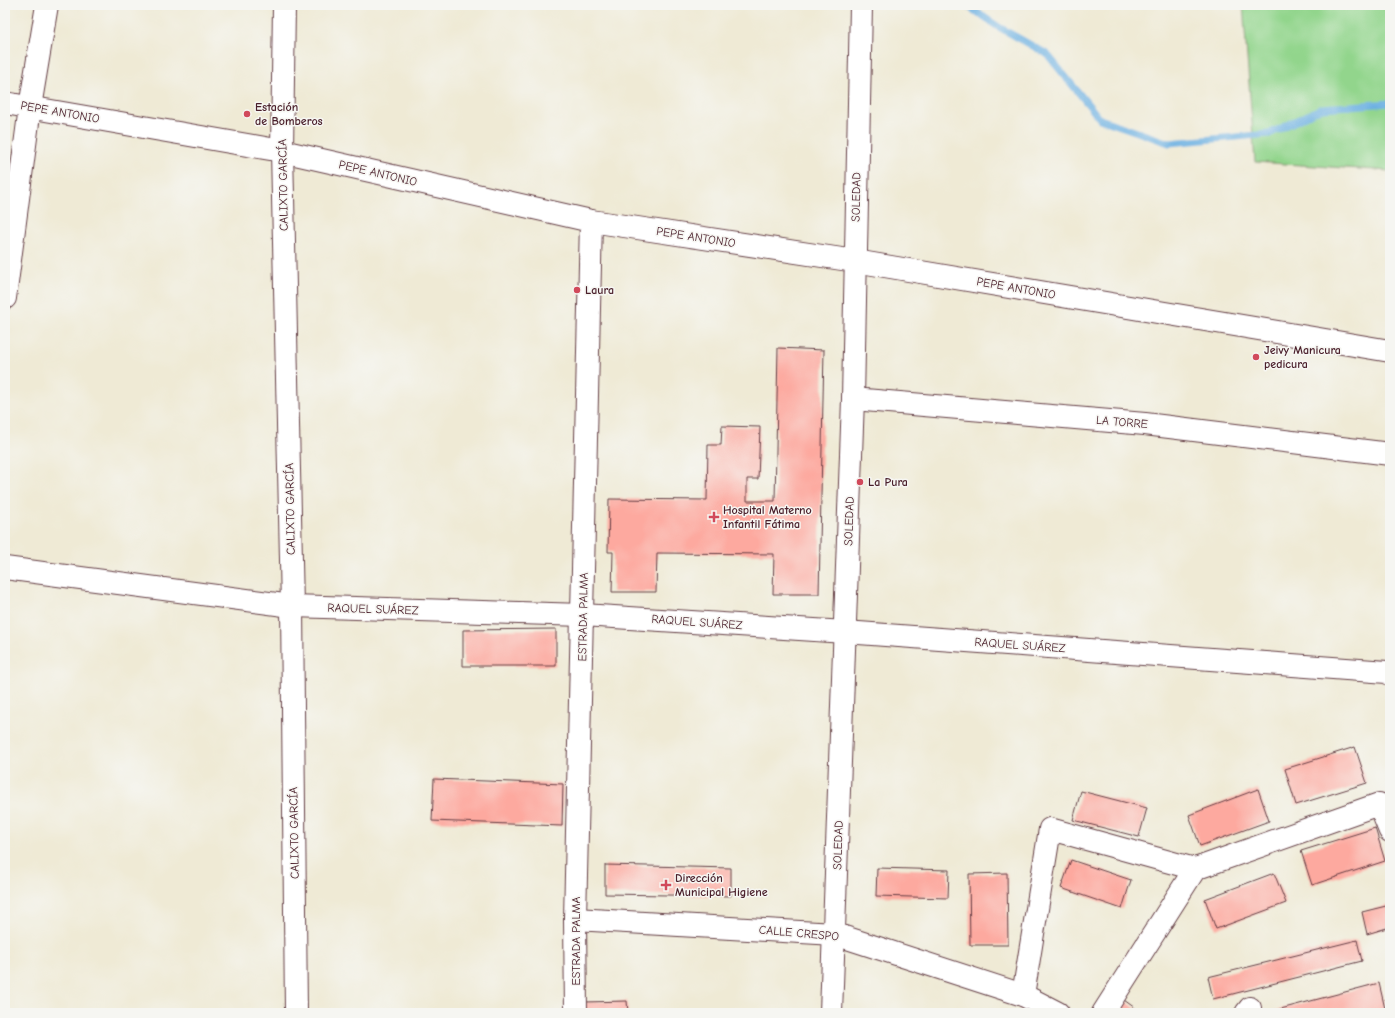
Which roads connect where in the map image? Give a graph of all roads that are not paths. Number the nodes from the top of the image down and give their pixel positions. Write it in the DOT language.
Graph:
graph roads {
  1 [pos="47,5"];
  2 [pos="284,5"];
  3 [pos="861,5"];
  4 [pos="5,103"];
  5 [pos="30,107"];
  6 [pos="282,151"];
  7 [pos="591,221"];
  8 [pos="855,261"];
  9 [pos="5,298"];
  10 [pos="1390,351"];
  11 [pos="853,399"];
  12 [pos="1390,454"];
  13 [pos="5,568"];
  14 [pos="292,606"];
  15 [pos="583,615"];
  16 [pos="845,632"];
  17 [pos="1389,672"];
  18 [pos="1390,831"];
  19 [pos="1195,869"];
  20 [pos="575,919"];
  21 [pos="835,934"];
  22 [pos="1023,995"];
  23 [pos="296,1013"];
  24 [pos="576,1013"];
  25 [pos="831,1013"];
  26 [pos="1058,1013"];
  27 [pos="1103,1013"];
  1 -- 5 [label="street"];
  2 -- 6 [label="street, CALIXTO GARCÍA"];
  3 -- 8 [label="street, SOLEDAD"];
  4 -- 5 [label="street, PEPE ANTONIO"];
  5 -- 6 [label="street, PEPE ANTONIO"];
  5 -- 9 [label="street"];
  6 -- 7 [label="street, PEPE ANTONIO"];
  6 -- 14 [label="street, CALIXTO GARCÍA"];
  7 -- 8 [label="street, PEPE ANTONIO"];
  7 -- 15 [label="street, ESTRADA PALMA"];
  8 -- 10 [label="street, PEPE ANTONIO"];
  8 -- 11 [label="street, SOLEDAD"];
  11 -- 12 [label="street, LA TORRE"];
  11 -- 16 [label="street, SOLEDAD"];
  13 -- 14 [label="street, RAQUEL SUÁREZ"];
  14 -- 15 [label="street, RAQUEL SUÁREZ"];
  14 -- 23 [label="street, CALIXTO GARCÍA"];
  15 -- 16 [label="street, RAQUEL SUÁREZ"];
  15 -- 20 [label="street, ESTRADA PALMA"];
  16 -- 17 [label="street, RAQUEL SUÁREZ"];
  16 -- 21 [label="street, SOLEDAD"];
  18 -- 19 [label="street"];
  19 -- 22 [label="street"];
  19 -- 27 [label="street"];
  20 -- 21 [label="street, CALLE CRESPO"];
  20 -- 24 [label="street, ESTRADA PALMA"];
  21 -- 22 [label="street, CALLE CRESPO"];
  21 -- 25 [label="street, SOLEDAD"];
  22 -- 26 [label="street, CALLE CRESPO"];
}
